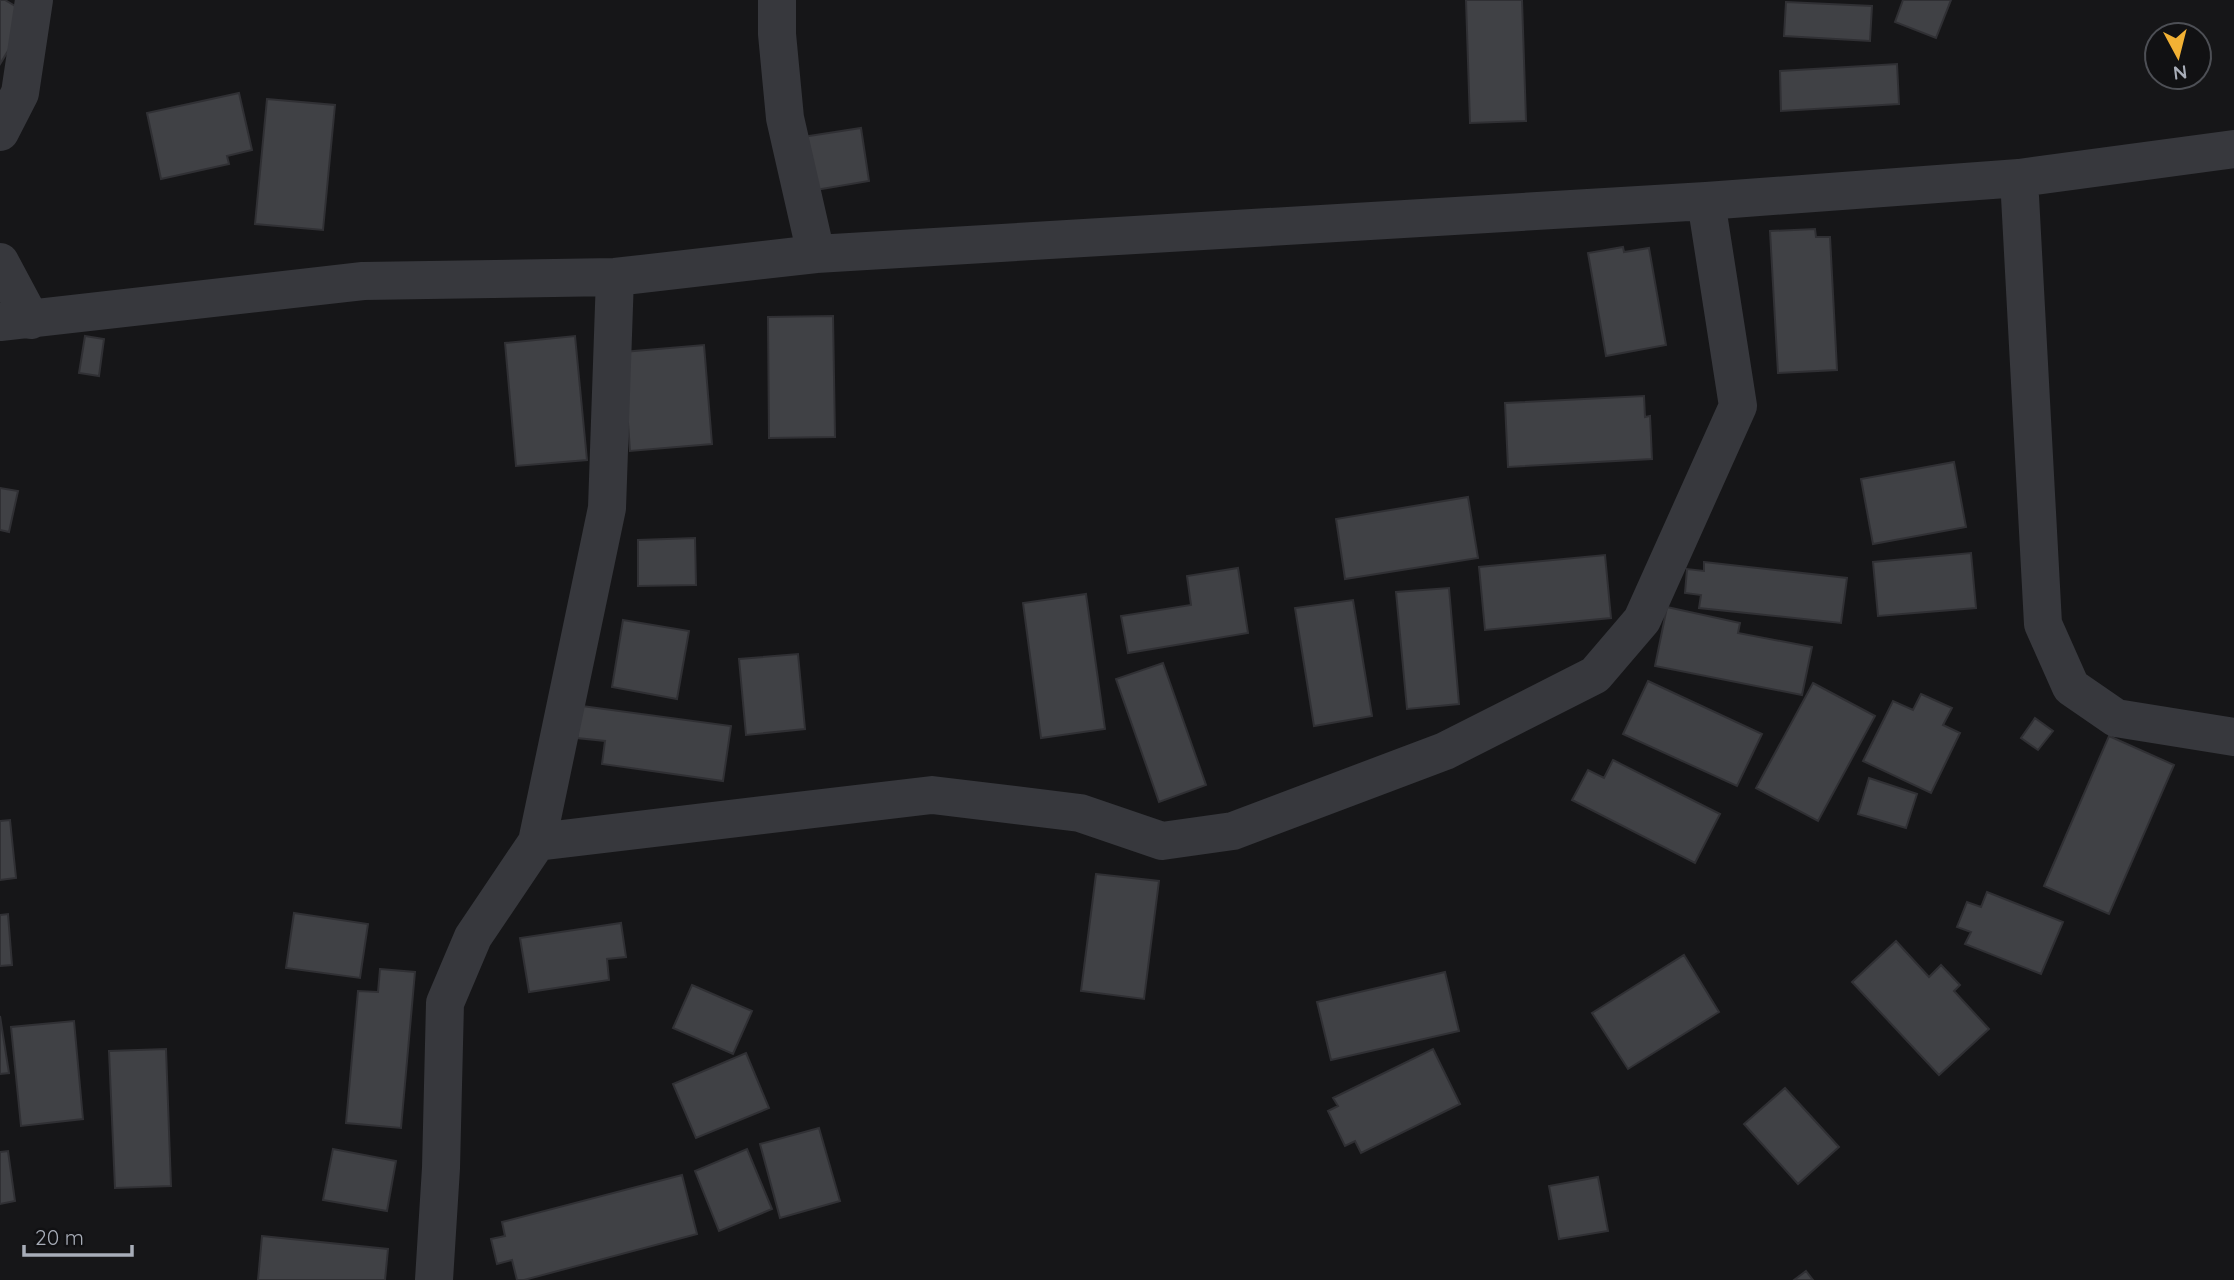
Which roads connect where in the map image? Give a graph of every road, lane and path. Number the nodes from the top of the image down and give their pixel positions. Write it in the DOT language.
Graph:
graph roads {
  1 [pos="34,0"];
  2 [pos="777,0"];
  3 [pos="0,132"];
  4 [pos="2234,149"];
  5 [pos="2019,178"];
  6 [pos="1706,201"];
  7 [pos="816,254"];
  8 [pos="0,262"];
  9 [pos="615,277"];
  10 [pos="15,321"];
  11 [pos="2234,737"];
  12 [pos="537,842"];
  13 [pos="434,1280"];
  1 -- 3 [label="street"];
  2 -- 7 [label="street"];
  4 -- 5 [label="street"];
  5 -- 6 [label="street"];
  5 -- 11 [label="street"];
  6 -- 7 [label="street"];
  6 -- 12 [label="street"];
  7 -- 9 [label="street"];
  8 -- 10 [label="street"];
  9 -- 10 [label="street"];
  9 -- 12 [label="street"];
  12 -- 13 [label="street"];
}
